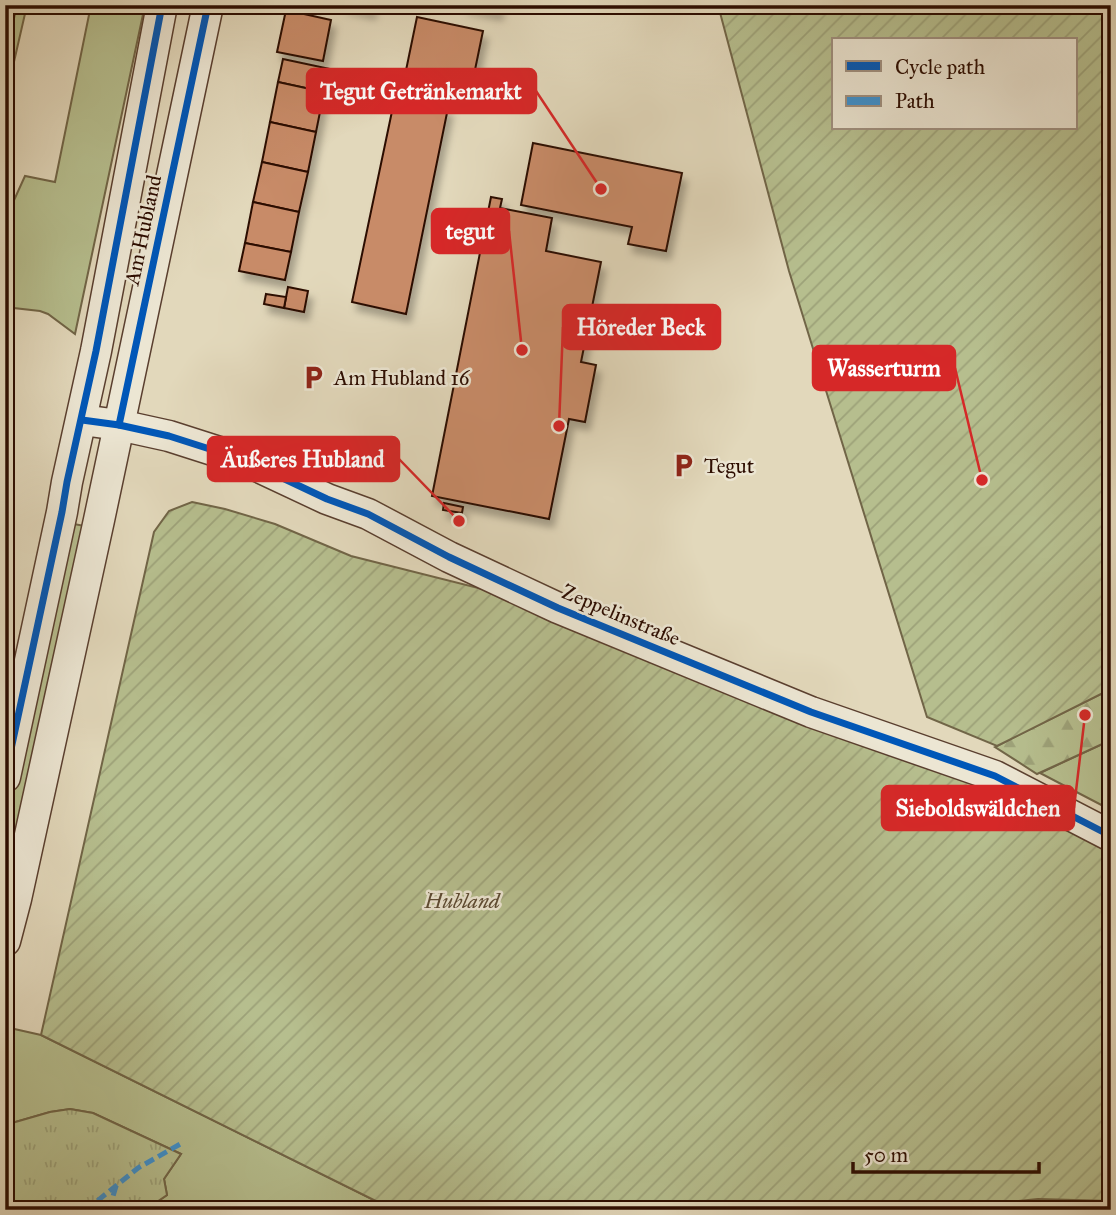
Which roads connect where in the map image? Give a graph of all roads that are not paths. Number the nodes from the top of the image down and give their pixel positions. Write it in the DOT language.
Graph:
graph roads {
  1 [pos="162,5"];
  2 [pos="208,5"];
  3 [pos="82,420"];
  4 [pos="119,425"];
  5 [pos="5,777"];
  6 [pos="1111,836"];
  7 [pos="5,941"];
  1 -- 3 [label="street, Am Hubland"];
  2 -- 4 [label="street, Am Hubland"];
  3 -- 4 [label="street"];
  3 -- 5 [label="street, Am Hubland"];
  4 -- 6 [label="street, Zeppelinstraße"];
  4 -- 7 [label="street, Am Hubland"];
}
